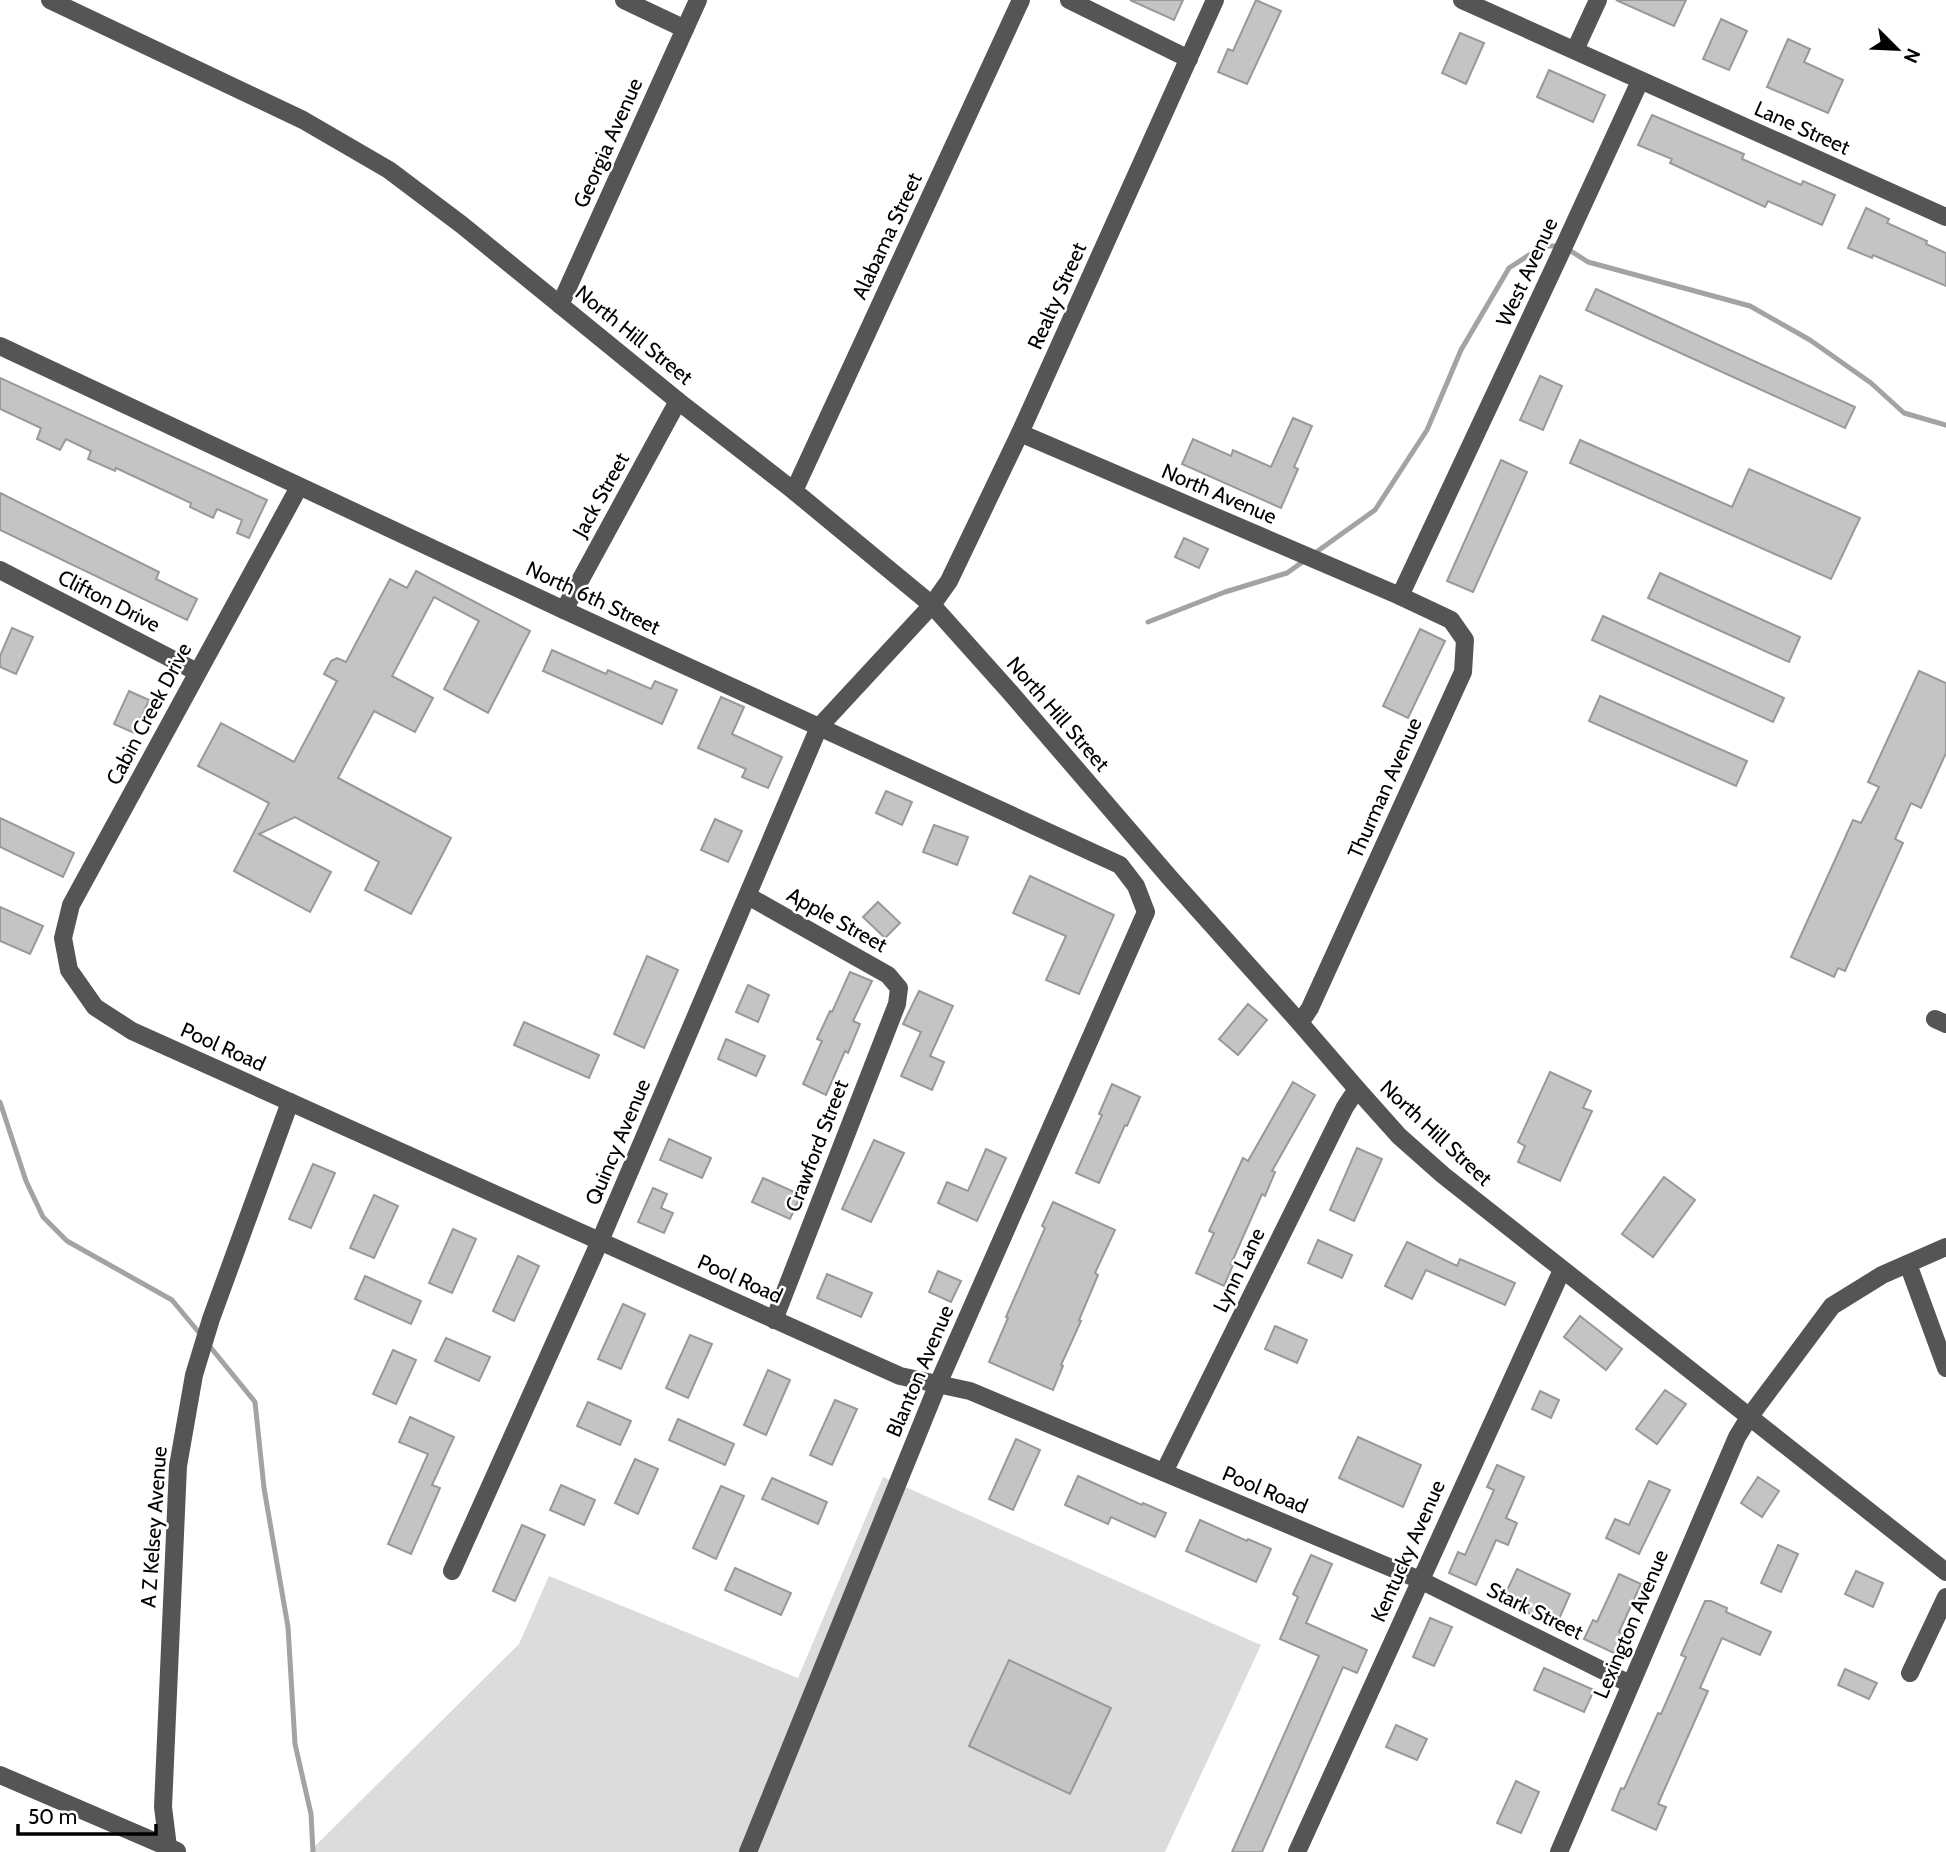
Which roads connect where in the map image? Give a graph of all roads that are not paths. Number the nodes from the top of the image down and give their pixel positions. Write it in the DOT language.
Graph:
graph roads {
  1 [pos="50,0"];
  2 [pos="624,0"];
  3 [pos="698,0"];
  4 [pos="1021,0"];
  5 [pos="1069,0"];
  6 [pos="1215,0"];
  7 [pos="1462,0"];
  8 [pos="1598,0"];
  9 [pos="685,29"];
  10 [pos="1575,50"];
  11 [pos="1189,59"];
  12 [pos="1640,81"];
  13 [pos="1946,217"];
  14 [pos="560,305"];
  15 [pos="0,346"];
  16 [pos="678,401"];
  17 [pos="1020,433"];
  18 [pos="299,487"];
  19 [pos="794,491"];
  20 [pos="0,570"];
  21 [pos="1400,596"];
  22 [pos="932,605"];
  23 [pos="564,610"];
  24 [pos="197,672"];
  25 [pos="819,727"];
  26 [pos="748,896"];
  27 [pos="1146,912"];
  28 [pos="69,970"];
  29 [pos="899,988"];
  30 [pos="1300,1023"];
  31 [pos="1357,1089"];
  32 [pos="290,1102"];
  33 [pos="600,1241"];
  34 [pos="1946,1247"];
  35 [pos="1908,1264"];
  36 [pos="1562,1269"];
  37 [pos="774,1320"];
  38 [pos="1946,1368"];
  39 [pos="938,1384"];
  40 [pos="1750,1416"];
  41 [pos="1164,1472"];
  42 [pos="452,1571"];
  43 [pos="1946,1572"];
  44 [pos="1420,1580"];
  45 [pos="1946,1597"];
  46 [pos="1910,1673"];
  47 [pos="1630,1684"];
  48 [pos="0,1774"];
  49 [pos="173,1850"];
  50 [pos="748,1852"];
  51 [pos="1297,1852"];
  52 [pos="1559,1852"];
  1 -- 14 [label="street, North Hill Street"];
  2 -- 9 [label="street"];
  3 -- 9 [label="street, Georgia Avenue"];
  4 -- 19 [label="street, Alabama Street"];
  5 -- 11 [label="street"];
  6 -- 11 [label="street, Realty Street"];
  7 -- 10 [label="street"];
  8 -- 10 [label="street"];
  9 -- 14 [label="street, Georgia Avenue"];
  10 -- 12 [label="street"];
  11 -- 17 [label="street, Realty Street"];
  12 -- 13 [label="street, Lane Street"];
  12 -- 21 [label="street, West Avenue"];
  14 -- 16 [label="street, North Hill Street"];
  15 -- 18 [label="street, North 6th Street"];
  16 -- 19 [label="street, North Hill Street"];
  16 -- 23 [label="street, Jack Street"];
  17 -- 21 [label="street, North Avenue"];
  17 -- 22 [label="street, Realty Street"];
  18 -- 23 [label="street, North 6th Street"];
  18 -- 24 [label="street, Cabin Creek Drive"];
  19 -- 22 [label="street, North Hill Street"];
  20 -- 24 [label="street, Clifton Drive"];
  21 -- 30 [label="street, Thurman Avenue"];
  22 -- 25 [label="street, Realty Street"];
  22 -- 30 [label="street, North Hill Street"];
  23 -- 25 [label="street, North 6th Street"];
  24 -- 28 [label="street, Cabin Creek Drive"];
  25 -- 26 [label="street, Quincy Avenue"];
  25 -- 27 [label="street, North 6th Street"];
  26 -- 29 [label="street, Apple Street"];
  26 -- 33 [label="street, Quincy Avenue"];
  27 -- 39 [label="street, Blanton Avenue"];
  28 -- 32 [label="street, Pool Road"];
  29 -- 37 [label="street, Crawford Street"];
  30 -- 31 [label="street, North Hill Street"];
  31 -- 36 [label="street, North Hill Street"];
  31 -- 41 [label="street, Lynn Lane"];
  32 -- 33 [label="street, Pool Road"];
  32 -- 49 [label="street, A Z Kelsey Avenue"];
  33 -- 37 [label="street, Pool Road"];
  33 -- 42 [label="street, Quincy Avenue"];
  34 -- 35 [label="street, Lexington Avenue"];
  35 -- 38 [label="street"];
  35 -- 40 [label="street, Lexington Avenue"];
  36 -- 40 [label="street, North Hill Street"];
  36 -- 44 [label="street, Kentucky Avenue"];
  37 -- 39 [label="street, Pool Road"];
  39 -- 41 [label="street, Pool Road"];
  39 -- 50 [label="street, Blanton Avenue"];
  40 -- 43 [label="street, North Hill Street"];
  40 -- 47 [label="street, Lexington Avenue"];
  41 -- 44 [label="street, Pool Road"];
  44 -- 47 [label="street, Stark Street"];
  44 -- 51 [label="street, Kentucky Avenue"];
  45 -- 46 [label="street"];
  47 -- 52 [label="street, Lexington Avenue"];
  48 -- 49 [label="street"];
}
